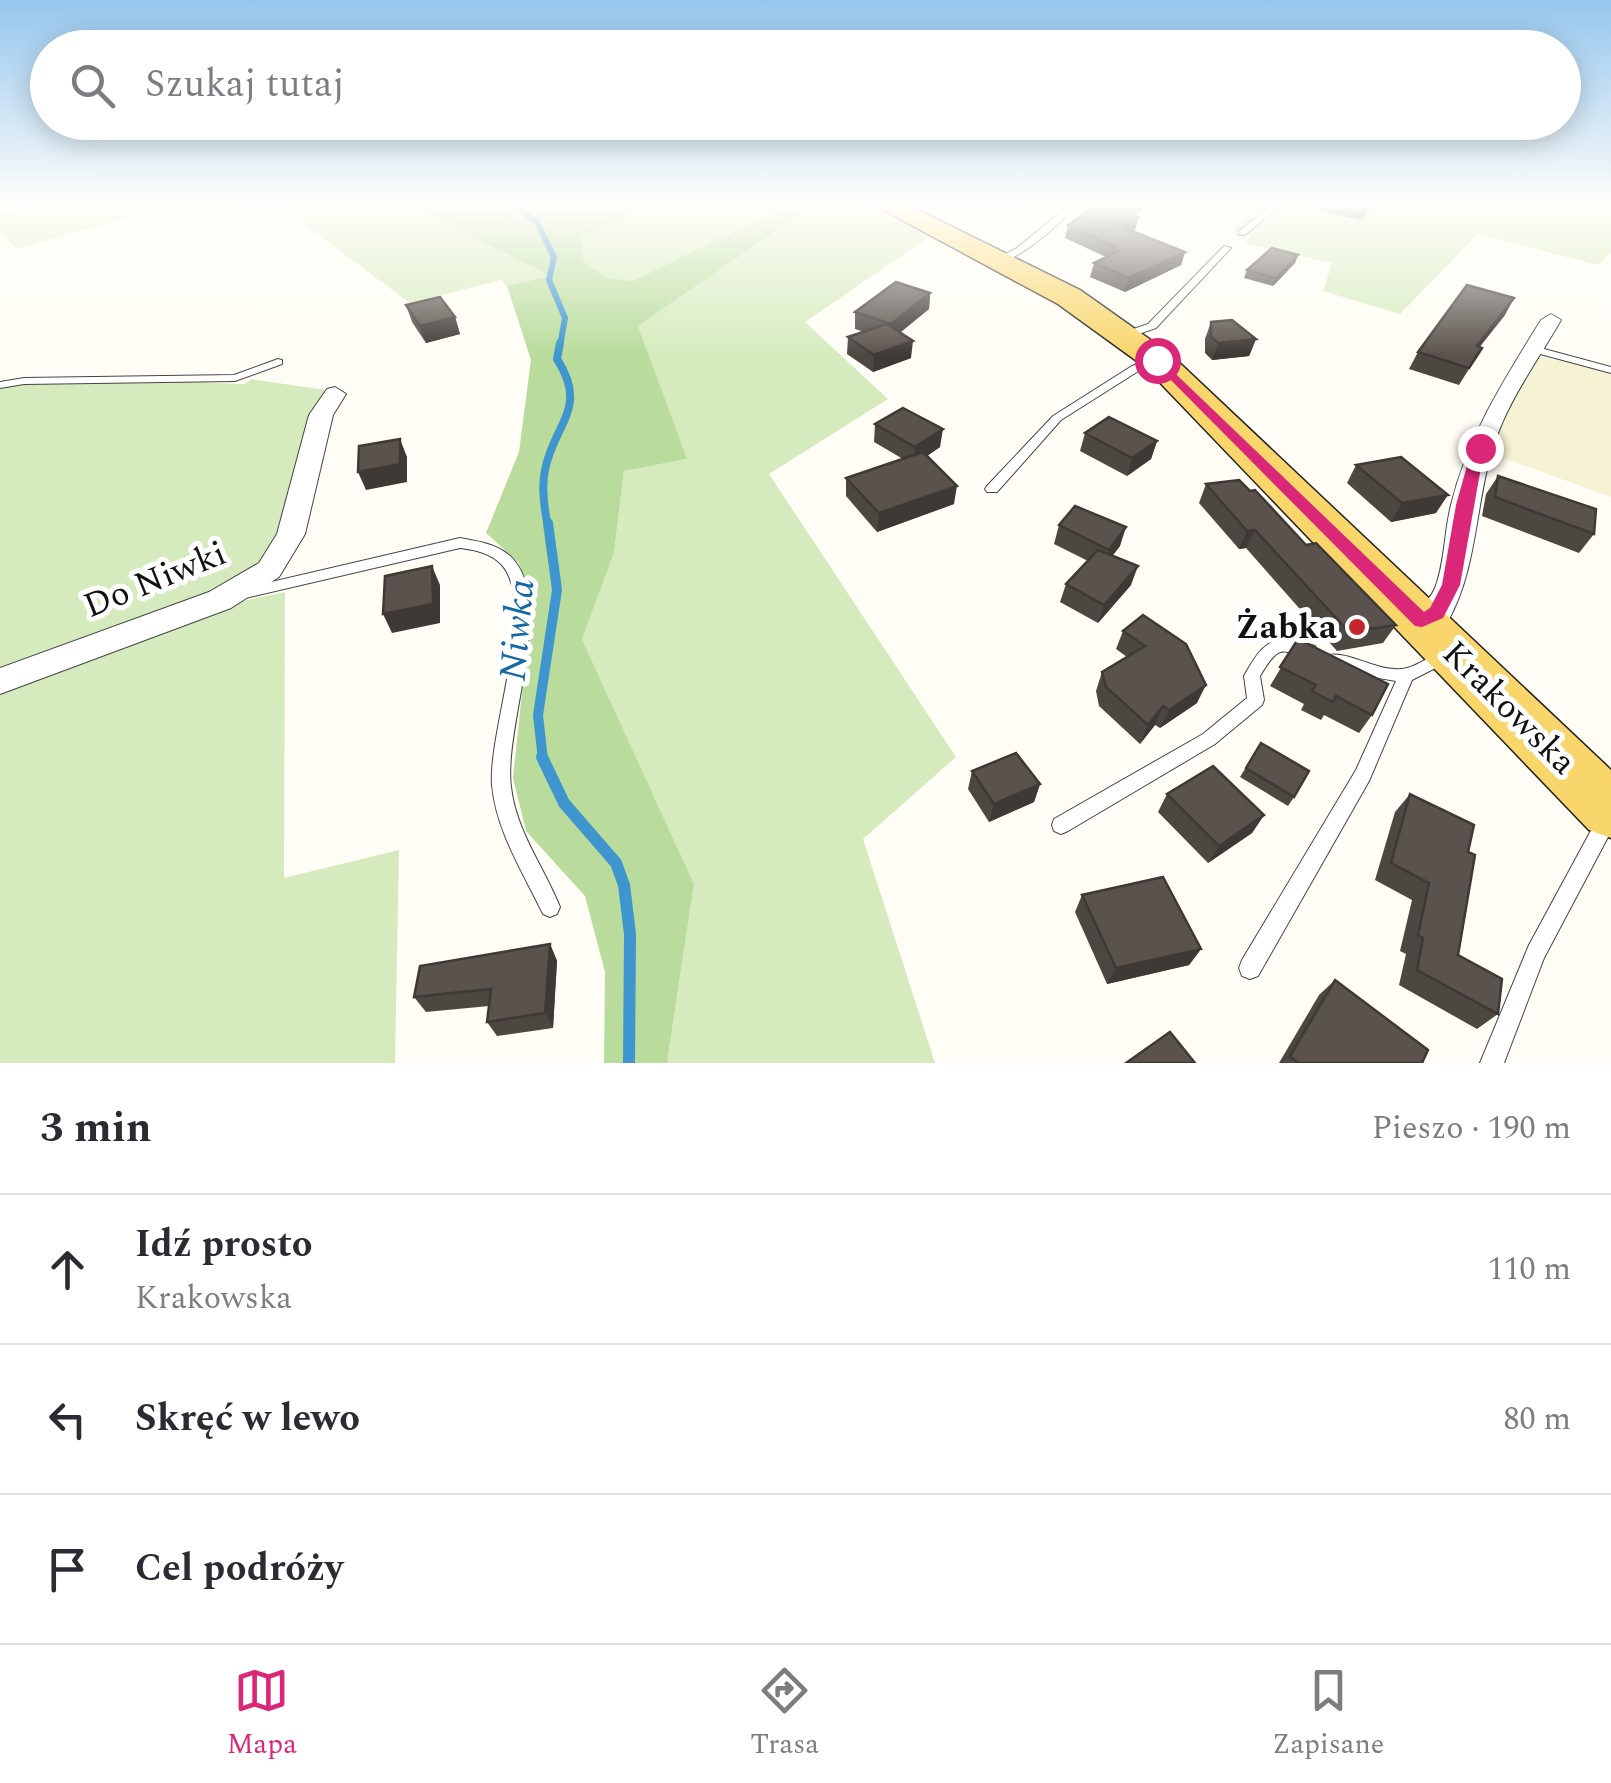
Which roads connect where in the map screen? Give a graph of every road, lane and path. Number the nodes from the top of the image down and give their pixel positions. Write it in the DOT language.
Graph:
graph roads {
  1 [pos="992,256"];
  2 [pos="1009,256"];
  3 [pos="1220,256"];
  4 [pos="1001,260"];
  5 [pos="1551,320"];
  6 [pos="1142,347"];
  7 [pos="1532,349"];
  8 [pos="278,362"];
  9 [pos="1611,370"];
  10 [pos="0,386"];
  11 [pos="336,394"];
  12 [pos="992,489"];
  13 [pos="220,600"];
  14 [pos="1422,621"];
  15 [pos="1453,652"];
  16 [pos="1406,676"];
  17 [pos="0,681"];
  18 [pos="1611,810"];
  19 [pos="1061,825"];
  20 [pos="1611,826"];
  21 [pos="550,908"];
  22 [pos="1250,968"];
  23 [pos="1492,1063"];
  1 -- 4 [label="main road, Krakowska"];
  2 -- 4 [label="lane"];
  3 -- 6 [label="lane"];
  4 -- 6 [label="main road, Krakowska"];
  5 -- 7 [label="street"];
  6 -- 12 [label="lane"];
  6 -- 14 [label="main road, Krakowska"];
  7 -- 9 [label="lane"];
  7 -- 14 [label="street"];
  8 -- 10 [label="lane"];
  11 -- 13 [label="street, Do Niwki"];
  13 -- 17 [label="street, Do Niwki"];
  13 -- 21 [label="lane"];
  14 -- 15 [label="main road, Krakowska"];
  15 -- 16 [label="lane"];
  15 -- 18 [label="main road, Krakowska"];
  16 -- 19 [label="lane"];
  16 -- 22 [label="lane"];
  20 -- 23 [label="lane"];
}
